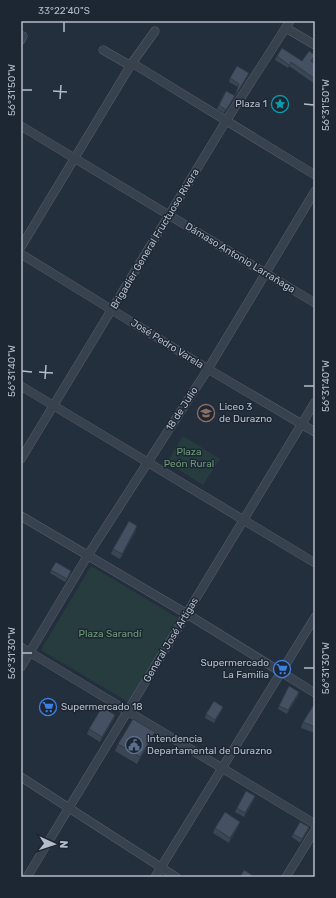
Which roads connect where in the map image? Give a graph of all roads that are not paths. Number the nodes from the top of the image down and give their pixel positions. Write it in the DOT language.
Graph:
graph roads {
  1 [pos="288,24"];
  2 [pos="155,31"];
  3 [pos="315,45"];
  4 [pos="103,50"];
  5 [pos="132,64"];
  6 [pos="226,121"];
  7 [pos="21,126"];
  8 [pos="75,158"];
  9 [pos="315,175"];
  10 [pos="315,191"];
  11 [pos="170,215"];
  12 [pos="21,247"];
  13 [pos="21,254"];
  14 [pos="266,273"];
  15 [pos="315,303"];
  16 [pos="112,310"];
  17 [pos="208,369"];
  18 [pos="21,386"];
  19 [pos="315,402"];
  20 [pos="54,406"];
  21 [pos="301,424"];
  22 [pos="315,432"];
  23 [pos="21,459"];
  24 [pos="148,462"];
  25 [pos="21,516"];
  26 [pos="243,519"];
  27 [pos="88,555"];
  28 [pos="315,564"];
  29 [pos="187,614"];
  30 [pos="315,617"];
  31 [pos="21,647"];
  32 [pos="30,652"];
  33 [pos="21,667"];
  34 [pos="281,672"];
  35 [pos="315,693"];
  36 [pos="128,711"];
  37 [pos="222,770"];
  38 [pos="21,777"];
  39 [pos="69,808"];
  40 [pos="315,824"];
  41 [pos="315,830"];
  42 [pos="160,867"];
  43 [pos="27,877"];
  44 [pos="154,877"];
  45 [pos="176,877"];
  46 [pos="286,877"];
  1 -- 3 [label="street"];
  1 -- 6 [label="street, Brigadier General Fructuoso Rivera"];
  2 -- 5 [label="street"];
  4 -- 5 [label="street"];
  5 -- 6 [label="street"];
  5 -- 8 [label="street"];
  6 -- 9 [label="street"];
  6 -- 11 [label="street, Brigadier General Fructuoso Rivera"];
  7 -- 8 [label="street, Dámaso Antonio Larrañaga"];
  8 -- 11 [label="street, Dámaso Antonio Larrañaga"];
  8 -- 12 [label="street"];
  10 -- 14 [label="street, 18 de Julio"];
  11 -- 14 [label="street, Dámaso Antonio Larrañaga"];
  11 -- 16 [label="street, Brigadier General Fructuoso Rivera"];
  13 -- 16 [label="street, José Pedro Varela"];
  14 -- 15 [label="street, Dámaso Antonio Larrañaga"];
  14 -- 17 [label="street, 18 de Julio"];
  16 -- 17 [label="street, José Pedro Varela"];
  16 -- 20 [label="street, Brigadier General Fructuoso Rivera"];
  17 -- 21 [label="street, José Pedro Varela"];
  17 -- 24 [label="street, 18 de Julio"];
  18 -- 20 [label="street"];
  19 -- 21 [label="street, General José Artigas"];
  20 -- 23 [label="street, Brigadier General Fructuoso Rivera"];
  20 -- 24 [label="street"];
  21 -- 22 [label="street, José Pedro Varela"];
  21 -- 26 [label="street, General José Artigas"];
  24 -- 26 [label="street"];
  24 -- 27 [label="street, 18 de Julio"];
  25 -- 27 [label="street"];
  26 -- 28 [label="street"];
  26 -- 29 [label="street, General José Artigas"];
  27 -- 29 [label="street"];
  27 -- 32 [label="street, 18 de Julio"];
  29 -- 34 [label="street"];
  29 -- 36 [label="street, General José Artigas"];
  30 -- 34 [label="street"];
  31 -- 32 [label="street"];
  32 -- 33 [label="street, 18 de Julio"];
  32 -- 36 [label="street"];
  34 -- 35 [label="street"];
  34 -- 37 [label="street"];
  36 -- 37 [label="street"];
  36 -- 39 [label="street, General José Artigas"];
  37 -- 40 [label="street"];
  37 -- 42 [label="street"];
  38 -- 39 [label="street"];
  39 -- 42 [label="street"];
  39 -- 43 [label="street, General José Artigas"];
  41 -- 46 [label="street"];
  42 -- 44 [label="street"];
  42 -- 45 [label="street"];
}
